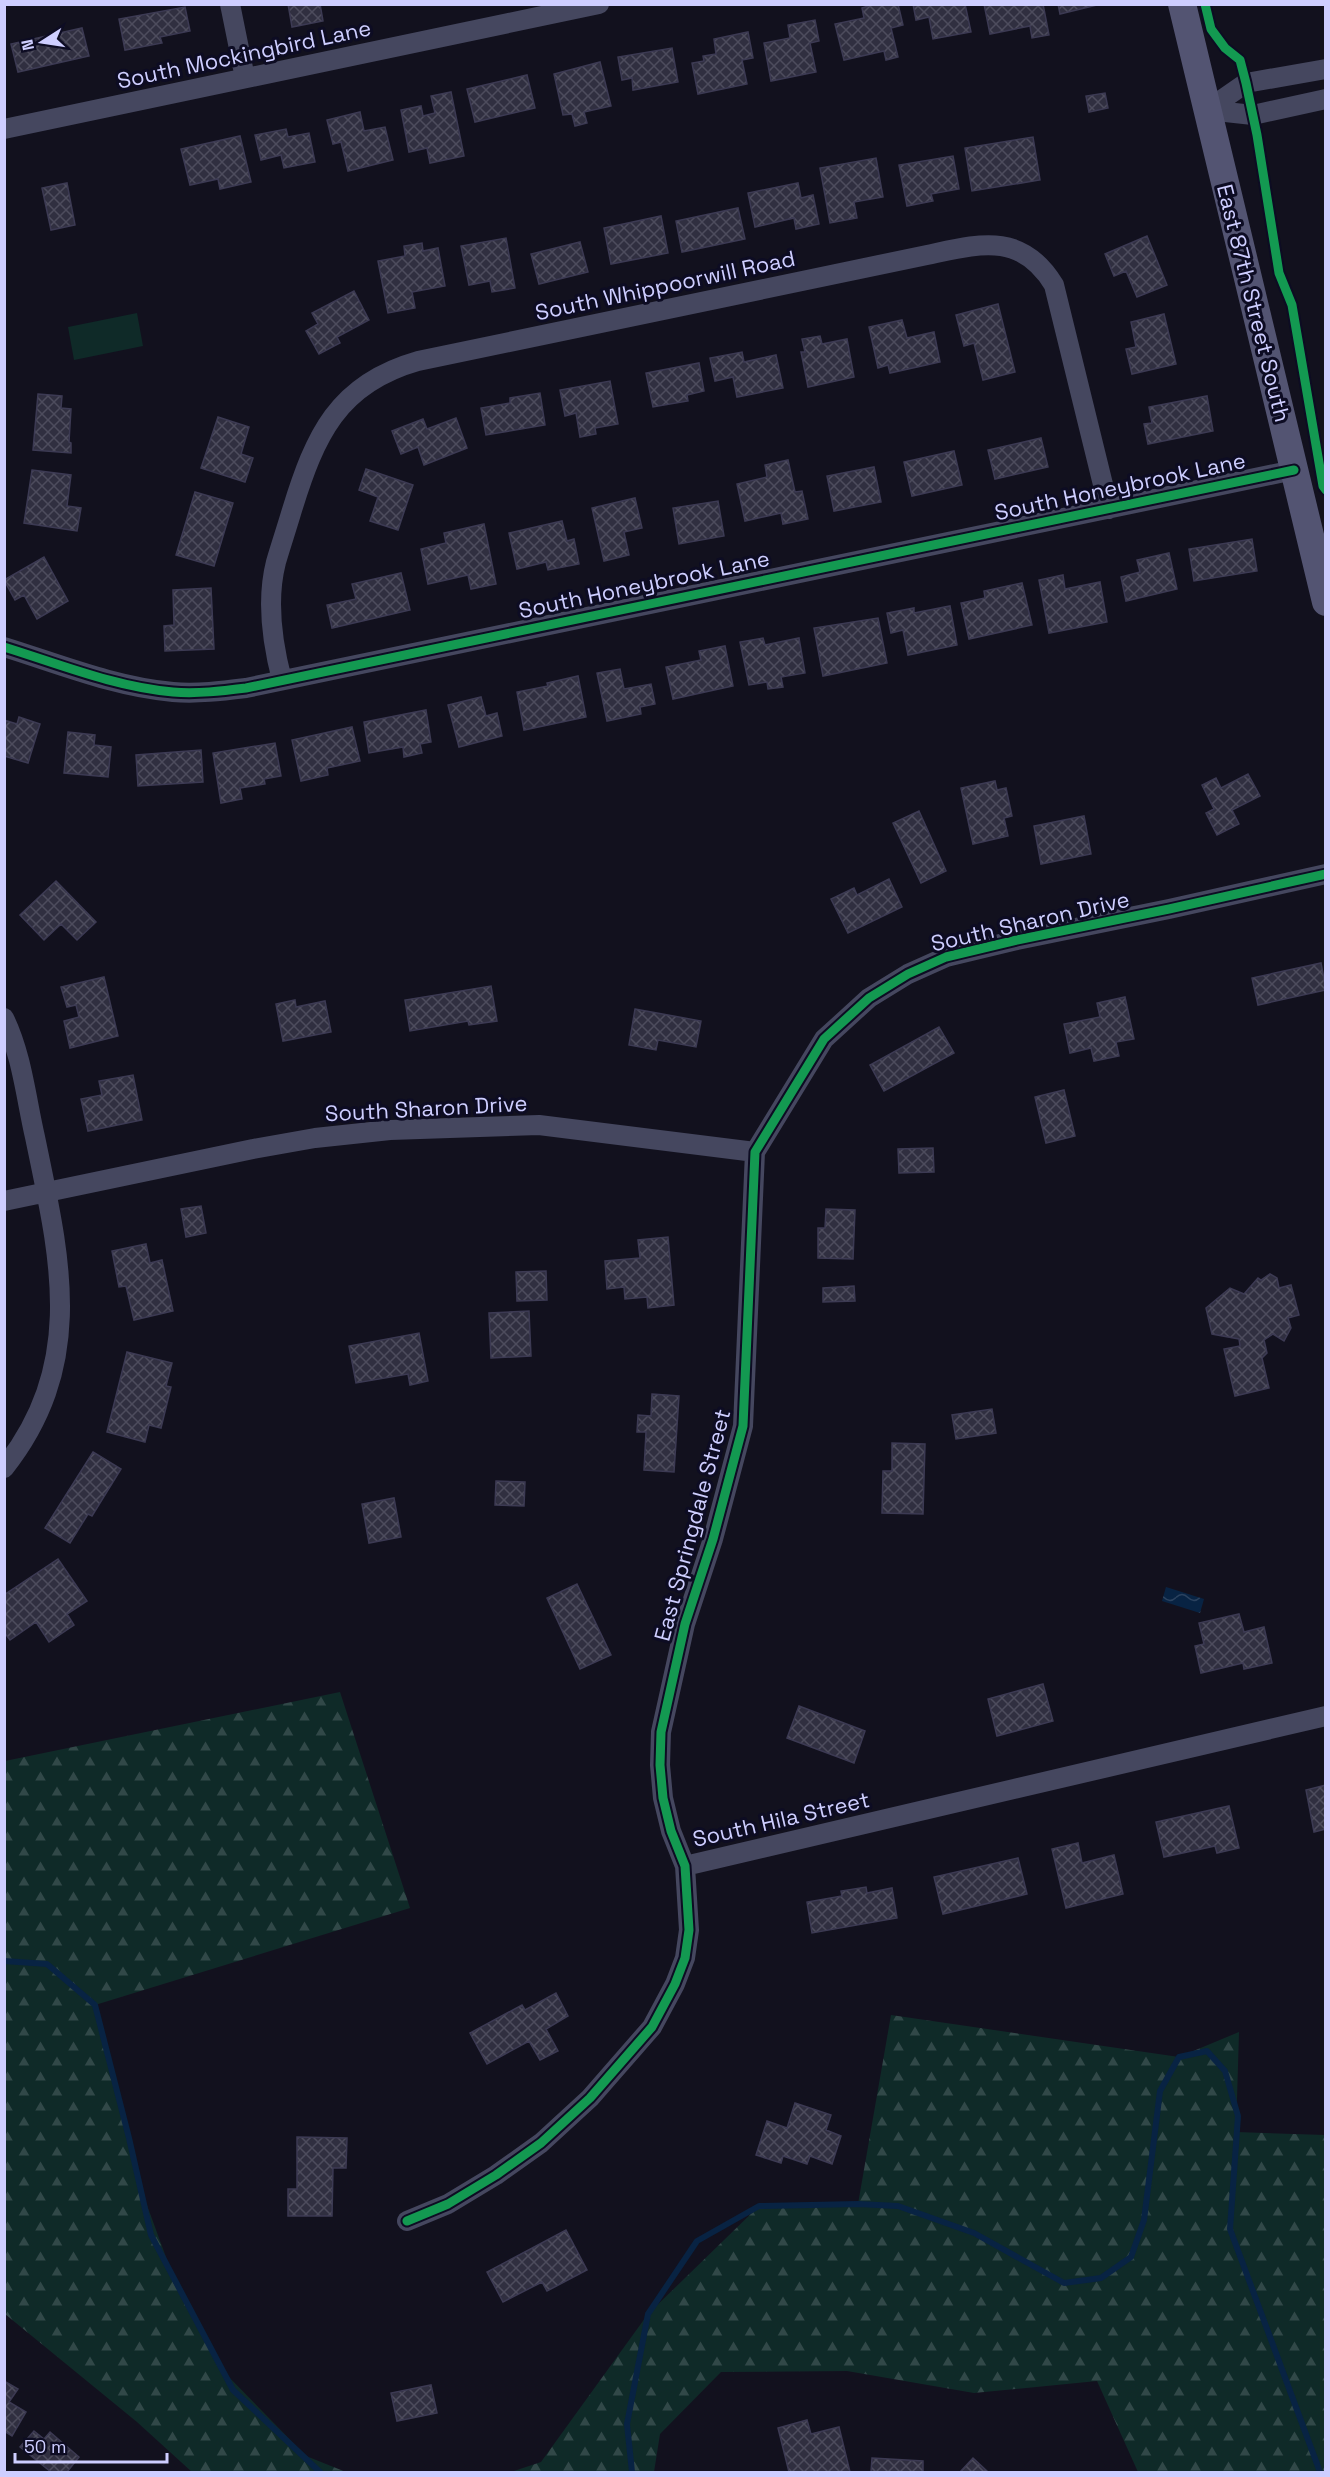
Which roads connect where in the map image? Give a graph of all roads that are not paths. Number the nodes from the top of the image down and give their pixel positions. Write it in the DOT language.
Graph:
graph roads {
  1 [pos="230,4"];
  2 [pos="599,4"];
  3 [pos="1182,4"];
  4 [pos="1326,69"];
  5 [pos="244,78"];
  6 [pos="1326,99"];
  7 [pos="1208,110"];
  8 [pos="4,129"];
  9 [pos="1294,470"];
  10 [pos="1108,508"];
  11 [pos="1326,602"];
  12 [pos="4,647"];
  13 [pos="282,680"];
  14 [pos="1326,874"];
  15 [pos="4,1018"];
  16 [pos="755,1152"];
  17 [pos="46,1193"];
  18 [pos="4,1201"];
  19 [pos="4,1468"];
  20 [pos="1326,1716"];
  21 [pos="685,1866"];
  22 [pos="407,2221"];
  1 -- 5 [label="street"];
  2 -- 5 [label="street, South Mockingbird Lane"];
  3 -- 7 [label="street, East 87th Street South"];
  4 -- 7 [label="street"];
  5 -- 8 [label="street, South Mockingbird Lane"];
  6 -- 7 [label="street"];
  7 -- 9 [label="street, East 87th Street South"];
  9 -- 10 [label="street, South Honeybrook Lane"];
  9 -- 11 [label="street, East 87th Street South"];
  10 -- 13 [label="street, South Honeybrook Lane"];
  10 -- 13 [label="street, South Whippoorwill Road"];
  12 -- 13 [label="street, South Honeybrook Lane"];
  14 -- 16 [label="street, South Sharon Drive"];
  15 -- 17 [label="street"];
  16 -- 17 [label="street, South Sharon Drive"];
  16 -- 21 [label="street, East Springdale Street"];
  17 -- 18 [label="street, South Sharon Drive"];
  17 -- 19 [label="street"];
  20 -- 21 [label="street, South Hila Street"];
  21 -- 22 [label="street, South Hila Street"];
}
